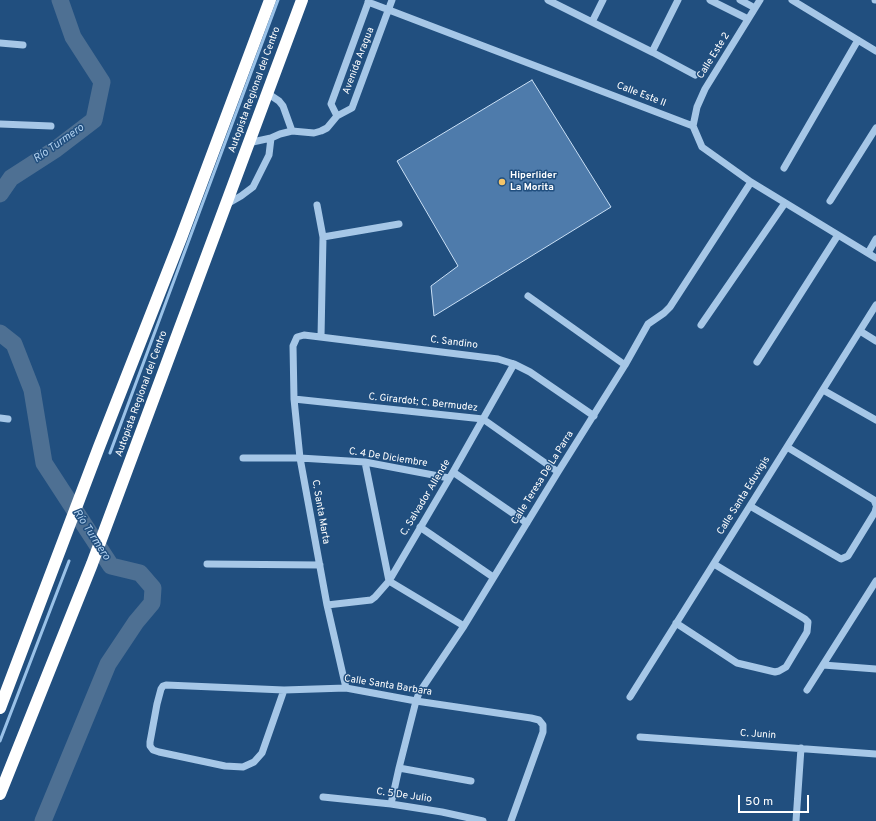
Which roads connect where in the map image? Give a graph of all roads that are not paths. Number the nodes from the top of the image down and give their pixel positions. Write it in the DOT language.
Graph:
graph roads {
  1 [pos="270,0"];
  2 [pos="302,0"];
  3 [pos="392,0"];
  4 [pos="548,0"];
  5 [pos="603,0"];
  6 [pos="678,0"];
  7 [pos="710,0"];
  8 [pos="740,0"];
  9 [pos="760,0"];
  10 [pos="792,0"];
  11 [pos="369,1"];
  12 [pos="755,8"];
  13 [pos="389,9"];
  14 [pos="748,19"];
  15 [pos="592,22"];
  16 [pos="858,40"];
  17 [pos="0,43"];
  18 [pos="23,45"];
  19 [pos="876,51"];
  20 [pos="652,52"];
  21 [pos="695,75"];
  22 [pos="267,93"];
  23 [pos="337,116"];
  24 [pos="0,124"];
  25 [pos="51,126"];
  26 [pos="693,126"];
  27 [pos="876,128"];
  28 [pos="292,131"];
  29 [pos="271,138"];
  30 [pos="248,143"];
  31 [pos="784,168"];
  32 [pos="751,182"];
  33 [pos="830,201"];
  34 [pos="785,203"];
  35 [pos="226,204"];
  36 [pos="317,204"];
  37 [pos="399,224"];
  38 [pos="838,235"];
  39 [pos="323,237"];
  40 [pos="876,239"];
  41 [pos="868,253"];
  42 [pos="876,258"];
  43 [pos="528,296"];
  44 [pos="876,305"];
  45 [pos="701,325"];
  46 [pos="860,331"];
  47 [pos="297,337"];
  48 [pos="321,337"];
  49 [pos="876,340"];
  50 [pos="757,362"];
  51 [pos="514,364"];
  52 [pos="625,365"];
  53 [pos="823,390"];
  54 [pos="294,399"];
  55 [pos="594,416"];
  56 [pos="0,418"];
  57 [pos="8,419"];
  58 [pos="482,419"];
  59 [pos="876,420"];
  60 [pos="787,447"];
  61 [pos="243,458"];
  62 [pos="300,458"];
  63 [pos="365,462"];
  64 [pos="558,472"];
  65 [pos="451,475"];
  66 [pos="750,506"];
  67 [pos="876,506"];
  68 [pos="527,523"];
  69 [pos="420,527"];
  70 [pos="207,564"];
  71 [pos="714,564"];
  72 [pos="320,565"];
  73 [pos="493,577"];
  74 [pos="389,581"];
  75 [pos="876,581"];
  76 [pos="327,605"];
  77 [pos="676,623"];
  78 [pos="464,626"];
  79 [pos="823,665"];
  80 [pos="876,669"];
  81 [pos="346,688"];
  82 [pos="284,690"];
  83 [pos="807,690"];
  84 [pos="630,697"];
  85 [pos="416,701"];
  86 [pos="0,708"];
  87 [pos="640,737"];
  88 [pos="801,748"];
  89 [pos="876,754"];
  90 [pos="399,768"];
  91 [pos="471,781"];
  92 [pos="0,794"];
  93 [pos="322,796"];
  94 [pos="391,804"];
  95 [pos="483,821"];
  96 [pos="511,821"];
  97 [pos="796,821"];
  1 -- 86 [label="highway, Autopista Regional del Centro"];
  2 -- 22 [label="highway, Autopista Regional del Centro"];
  3 -- 13 [label="street, Avenida Aragua"];
  4 -- 15 [label="street"];
  5 -- 15 [label="street"];
  6 -- 20 [label="street"];
  7 -- 14 [label="street"];
  8 -- 12 [label="street"];
  9 -- 12 [label="street, Calle Este 2"];
  10 -- 16 [label="street"];
  11 -- 13 [label="street, Calle Este II"];
  11 -- 23 [label="street, Avenida Aragua"];
  12 -- 14 [label="street, Calle Este 2"];
  13 -- 23 [label="street, Avenida Aragua"];
  13 -- 26 [label="street, Calle Este II"];
  14 -- 26 [label="street, Calle Este 2"];
  15 -- 20 [label="street"];
  16 -- 19 [label="street"];
  16 -- 31 [label="street"];
  17 -- 18 [label="street"];
  20 -- 21 [label="street"];
  22 -- 28 [label="street"];
  22 -- 30 [label="highway, Autopista Regional del Centro"];
  23 -- 28 [label="street"];
  24 -- 25 [label="street"];
  26 -- 32 [label="street"];
  27 -- 33 [label="street"];
  28 -- 29 [label="street"];
  29 -- 30 [label="street"];
  29 -- 35 [label="street"];
  30 -- 35 [label="highway, Autopista Regional del Centro"];
  32 -- 34 [label="street"];
  32 -- 52 [label="street, Calle Teresa De La Parra"];
  34 -- 38 [label="street"];
  34 -- 45 [label="street"];
  35 -- 92 [label="highway, Autopista Regional del Centro"];
  36 -- 39 [label="street"];
  37 -- 39 [label="street"];
  38 -- 41 [label="street"];
  38 -- 50 [label="street"];
  39 -- 48 [label="street"];
  40 -- 41 [label="street"];
  41 -- 42 [label="street"];
  43 -- 52 [label="street"];
  44 -- 46 [label="street, Calle Santa Eduvigis"];
  46 -- 49 [label="street"];
  46 -- 53 [label="street, Calle Santa Eduvigis"];
  47 -- 48 [label="street, C. Sandino"];
  47 -- 54 [label="street, C. Santa Marta"];
  48 -- 51 [label="street, C. Sandino"];
  51 -- 55 [label="street, C. Sandino"];
  51 -- 58 [label="street, C. Salvador Allende"];
  52 -- 55 [label="street, Calle Teresa De La Parra"];
  53 -- 59 [label="street"];
  53 -- 60 [label="street, Calle Santa Eduvigis"];
  54 -- 58 [label="street, C. Girardot; C. Bermudez"];
  54 -- 62 [label="street, C. Santa Marta"];
  55 -- 64 [label="street, Calle Teresa De La Parra"];
  56 -- 57 [label="street"];
  58 -- 64 [label="street, C. Girardot; C. Bermudez"];
  58 -- 65 [label="street, C. Salvador Allende"];
  60 -- 66 [label="street, Calle Santa Eduvigis"];
  60 -- 67 [label="street"];
  61 -- 62 [label="street, C. 4 De Diciembre"];
  62 -- 63 [label="street, C. 4 De Diciembre"];
  62 -- 72 [label="street, C. Santa Marta"];
  63 -- 65 [label="street, C. 4 De Diciembre"];
  63 -- 74 [label="street"];
  64 -- 68 [label="street, Calle Teresa De La Parra"];
  65 -- 68 [label="street, C. 4 De Diciembre"];
  65 -- 69 [label="street, C. Salvador Allende"];
  66 -- 67 [label="street"];
  66 -- 71 [label="street, Calle Santa Eduvigis"];
  68 -- 73 [label="street, Calle Teresa De La Parra"];
  69 -- 73 [label="street"];
  69 -- 74 [label="street, C. Salvador Allende"];
  70 -- 72 [label="street"];
  71 -- 77 [label="street, Calle Santa Eduvigis"];
  71 -- 77 [label="street"];
  72 -- 76 [label="street, C. Santa Marta"];
  73 -- 78 [label="street, Calle Teresa De La Parra"];
  74 -- 76 [label="street, C. Salvador Allende"];
  74 -- 78 [label="street"];
  75 -- 79 [label="street"];
  76 -- 81 [label="street, C. Santa Marta"];
  77 -- 84 [label="street, Calle Santa Eduvigis"];
  78 -- 85 [label="street, Calle Teresa De La Parra"];
  79 -- 80 [label="street"];
  79 -- 83 [label="street"];
  81 -- 82 [label="street, Calle Santa Barbara"];
  81 -- 85 [label="street, Calle Santa Barbara"];
  82 -- 82 [label="street, Calle Santa Barbara"];
  85 -- 90 [label="street, Calle Teresa De La Parra"];
  85 -- 96 [label="street, Calle Santa Barbara"];
  87 -- 88 [label="street, C. Junin"];
  88 -- 89 [label="street, C. Junin"];
  88 -- 97 [label="street"];
  90 -- 91 [label="street"];
  90 -- 94 [label="street, Calle Teresa De La Parra"];
  93 -- 94 [label="street, C. 5 De Julio"];
  94 -- 95 [label="street, C. 5 De Julio"];
}
